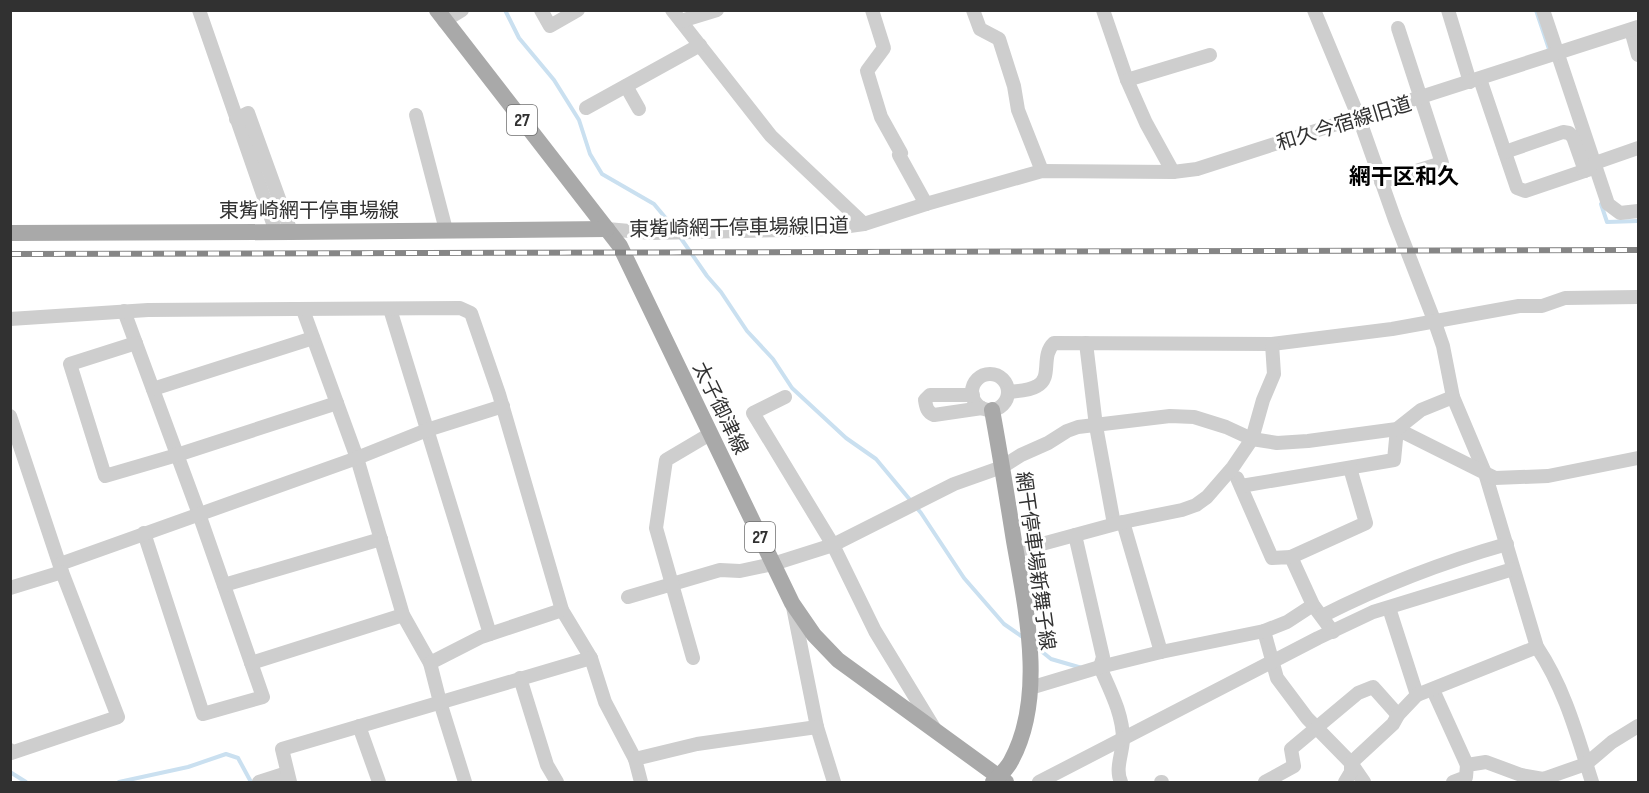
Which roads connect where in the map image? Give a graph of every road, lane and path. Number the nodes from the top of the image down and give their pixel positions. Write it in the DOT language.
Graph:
graph roads {
  1 [pos="199,10"];
  2 [pos="462,10"];
  3 [pos="542,10"];
  4 [pos="578,10"];
  5 [pos="717,10"];
  6 [pos="872,10"];
  7 [pos="973,10"];
  8 [pos="1314,10"];
  9 [pos="1448,10"];
  10 [pos="1543,10"];
  11 [pos="1104,11"];
  12 [pos="441,16"];
  13 [pos="677,16"];
  14 [pos="1398,28"];
  15 [pos="1635,29"];
  16 [pos="700,45"];
  17 [pos="1557,54"];
  18 [pos="1210,55"];
  19 [pos="1638,55"];
  20 [pos="1127,80"];
  21 [pos="1475,81"];
  22 [pos="626,86"];
  23 [pos="1420,98"];
  24 [pos="586,108"];
  25 [pos="639,109"];
  26 [pos="416,115"];
  27 [pos="1359,118"];
  28 [pos="1638,148"];
  29 [pos="1505,153"];
  30 [pos="1592,167"];
  31 [pos="1042,171"];
  32 [pos="1173,171"];
  33 [pos="1381,182"];
  34 [pos="926,204"];
  35 [pos="1638,211"];
  36 [pos="864,224"];
  37 [pos="607,229"];
  38 [pos="446,230"];
  39 [pos="10,232"];
  40 [pos="283,232"];
  41 [pos="1638,297"];
  42 [pos="390,309"];
  43 [pos="303,310"];
  44 [pos="124,311"];
  45 [pos="10,319"];
  46 [pos="1434,320"];
  47 [pos="313,338"];
  48 [pos="136,343"];
  49 [pos="1086,343"];
  50 [pos="1272,344"];
  51 [pos="153,389"];
  52 [pos="1008,392"];
  53 [pos="973,395"];
  54 [pos="1454,397"];
  55 [pos="785,398"];
  56 [pos="337,403"];
  57 [pos="503,406"];
  58 [pos="987,409"];
  59 [pos="10,416"];
  60 [pos="1096,426"];
  61 [pos="1397,429"];
  62 [pos="427,430"];
  63 [pos="710,434"];
  64 [pos="1252,440"];
  65 [pos="177,455"];
  66 [pos="357,458"];
  67 [pos="1638,458"];
  68 [pos="1002,467"];
  69 [pos="1233,467"];
  70 [pos="1350,468"];
  71 [pos="1485,473"];
  72 [pos="1241,486"];
  73 [pos="199,514"];
  74 [pos="1118,523"];
  75 [pos="144,533"];
  76 [pos="1075,535"];
  77 [pos="381,539"];
  78 [pos="1507,544"];
  79 [pos="833,545"];
  80 [pos="1016,551"];
  81 [pos="1291,557"];
  82 [pos="773,564"];
  83 [pos="61,568"];
  84 [pos="1513,569"];
  85 [pos="672,584"];
  86 [pos="224,585"];
  87 [pos="10,588"];
  88 [pos="628,597"];
  89 [pos="792,603"];
  90 [pos="1389,608"];
  91 [pos="562,610"];
  92 [pos="1317,610"];
  93 [pos="403,615"];
  94 [pos="1264,632"];
  95 [pos="1333,632"];
  96 [pos="490,634"];
  97 [pos="1537,647"];
  98 [pos="1161,652"];
  99 [pos="591,658"];
  100 [pos="693,658"];
  101 [pos="1272,662"];
  102 [pos="251,663"];
  103 [pos="430,663"];
  104 [pos="1092,669"];
  105 [pos="520,678"];
  106 [pos="1030,688"];
  107 [pos="1433,690"];
  108 [pos="1417,696"];
  109 [pos="440,702"];
  110 [pos="1398,715"];
  111 [pos="359,726"];
  112 [pos="1638,726"];
  113 [pos="817,727"];
  114 [pos="1316,727"];
  115 [pos="936,732"];
  116 [pos="1117,743"];
  117 [pos="10,750"];
  118 [pos="635,759"];
  119 [pos="1351,763"];
  120 [pos="1586,764"];
  121 [pos="1464,777"];
  122 [pos="289,778"];
  123 [pos="1522,779"];
  124 [pos="999,781"];
  125 [pos="1266,782"];
  126 [pos="259,783"];
  127 [pos="379,783"];
  128 [pos="465,783"];
  129 [pos="557,783"];
  130 [pos="641,783"];
  131 [pos="834,783"];
  132 [pos="1039,783"];
  133 [pos="1121,783"];
  134 [pos="1345,783"];
  135 [pos="1364,783"];
  136 [pos="1592,783"];
  1 -- 40 [label="street"];
  2 -- 12 [label="street"];
  3 -- 4 [label="street"];
  5 -- 13 [label="street"];
  6 -- 34 [label="street"];
  7 -- 31 [label="street"];
  8 -- 27 [label="street"];
  9 -- 21 [label="street"];
  10 -- 17 [label="street"];
  11 -- 20 [label="street"];
  12 -- 37 [label="main road, 太子御津線 / 27"];
  13 -- 16 [label="street"];
  14 -- 23 [label="street"];
  15 -- 17 [label="street, 和久今宿線旧道"];
  15 -- 19 [label="street"];
  16 -- 22 [label="street"];
  16 -- 36 [label="street"];
  17 -- 21 [label="street, 和久今宿線旧道"];
  17 -- 30 [label="street"];
  18 -- 20 [label="street"];
  20 -- 32 [label="street"];
  21 -- 23 [label="street, 和久今宿線旧道"];
  21 -- 29 [label="street"];
  22 -- 24 [label="street"];
  22 -- 25 [label="street"];
  23 -- 27 [label="street, 和久今宿線旧道"];
  23 -- 33 [label="street"];
  26 -- 38 [label="street"];
  27 -- 32 [label="street, 和久今宿線旧道"];
  27 -- 33 [label="street"];
  28 -- 30 [label="street"];
  29 -- 30 [label="street"];
  29 -- 30 [label="street"];
  30 -- 35 [label="street"];
  31 -- 32 [label="street, 和久今宿線旧道"];
  31 -- 34 [label="street, 東觜崎網干停車場線旧道"];
  33 -- 46 [label="street"];
  34 -- 36 [label="street, 東觜崎網干停車場線旧道"];
  36 -- 37 [label="street, 東觜崎網干停車場線旧道"];
  37 -- 38 [label="main road, 東觜崎網干停車場線"];
  37 -- 63 [label="main road, 太子御津線 / 27"];
  38 -- 40 [label="main road, 東觜崎網干停車場線"];
  39 -- 40 [label="main road, 東觜崎網干停車場線"];
  41 -- 46 [label="street"];
  42 -- 43 [label="street"];
  42 -- 57 [label="street"];
  42 -- 62 [label="street"];
  43 -- 44 [label="street"];
  43 -- 47 [label="street"];
  44 -- 45 [label="street"];
  44 -- 48 [label="street"];
  46 -- 50 [label="street"];
  46 -- 54 [label="street"];
  47 -- 51 [label="street"];
  47 -- 56 [label="street"];
  48 -- 51 [label="street"];
  48 -- 65 [label="street"];
  49 -- 50 [label="street"];
  49 -- 52 [label="street"];
  49 -- 60 [label="street"];
  50 -- 64 [label="street"];
  51 -- 65 [label="street"];
  52 -- 53 [label="street"];
  52 -- 58 [label="street"];
  53 -- 58 [label="street"];
  53 -- 58 [label="street"];
  54 -- 61 [label="street"];
  54 -- 71 [label="street"];
  55 -- 79 [label="street"];
  56 -- 65 [label="street"];
  56 -- 66 [label="street"];
  57 -- 62 [label="street"];
  57 -- 91 [label="street"];
  58 -- 68 [label="main road, 網干停車場新舞子線"];
  59 -- 83 [label="street"];
  60 -- 64 [label="street"];
  60 -- 68 [label="street"];
  60 -- 74 [label="street"];
  61 -- 64 [label="street"];
  61 -- 70 [label="street"];
  61 -- 71 [label="street"];
  62 -- 66 [label="street"];
  62 -- 96 [label="street"];
  63 -- 82 [label="main road, 太子御津線 / 27"];
  63 -- 85 [label="street"];
  64 -- 69 [label="street"];
  65 -- 73 [label="street"];
  66 -- 73 [label="street"];
  66 -- 77 [label="street"];
  67 -- 71 [label="street"];
  68 -- 79 [label="street"];
  68 -- 80 [label="main road, 網干停車場新舞子線"];
  69 -- 72 [label="street"];
  69 -- 74 [label="street"];
  70 -- 72 [label="street"];
  70 -- 81 [label="street"];
  71 -- 78 [label="street"];
  72 -- 81 [label="street"];
  73 -- 75 [label="street"];
  73 -- 86 [label="street"];
  74 -- 76 [label="street"];
  74 -- 98 [label="street"];
  75 -- 83 [label="street"];
  75 -- 102 [label="street"];
  76 -- 80 [label="street"];
  76 -- 104 [label="street"];
  77 -- 86 [label="street"];
  77 -- 93 [label="street"];
  78 -- 84 [label="street"];
  78 -- 92 [label="street"];
  79 -- 82 [label="street"];
  79 -- 115 [label="street"];
  80 -- 106 [label="main road, 網干停車場新舞子線"];
  81 -- 92 [label="street"];
  82 -- 85 [label="street"];
  82 -- 89 [label="main road, 太子御津線 / 27"];
  83 -- 87 [label="street"];
  83 -- 117 [label="street"];
  84 -- 90 [label="street"];
  84 -- 97 [label="street"];
  85 -- 88 [label="street"];
  85 -- 100 [label="street"];
  86 -- 102 [label="street"];
  89 -- 113 [label="street"];
  89 -- 115 [label="main road, 太子御津線 / 27"];
  90 -- 95 [label="street"];
  90 -- 108 [label="street"];
  91 -- 96 [label="street"];
  91 -- 99 [label="street"];
  92 -- 94 [label="street"];
  92 -- 95 [label="street"];
  93 -- 102 [label="street"];
  93 -- 103 [label="street"];
  94 -- 98 [label="street"];
  94 -- 101 [label="street"];
  95 -- 101 [label="street"];
  96 -- 103 [label="street"];
  97 -- 107 [label="street"];
  97 -- 120 [label="street"];
  98 -- 104 [label="street"];
  99 -- 105 [label="street"];
  99 -- 118 [label="street"];
  101 -- 114 [label="street"];
  101 -- 116 [label="street"];
  103 -- 109 [label="street"];
  104 -- 106 [label="street"];
  104 -- 116 [label="street"];
  105 -- 109 [label="street"];
  105 -- 129 [label="street"];
  106 -- 124 [label="main road, 網干停車場新舞子線"];
  107 -- 108 [label="street"];
  107 -- 121 [label="street"];
  108 -- 110 [label="street"];
  109 -- 111 [label="street"];
  109 -- 128 [label="street"];
  110 -- 114 [label="street"];
  110 -- 119 [label="street"];
  111 -- 122 [label="street"];
  111 -- 127 [label="street"];
  112 -- 120 [label="street"];
  113 -- 118 [label="street"];
  113 -- 131 [label="street"];
  114 -- 119 [label="street"];
  114 -- 125 [label="street"];
  115 -- 124 [label="main road, 太子御津線 / 27"];
  116 -- 132 [label="street"];
  116 -- 133 [label="street"];
  118 -- 130 [label="street"];
  119 -- 134 [label="street"];
  119 -- 135 [label="street"];
  120 -- 123 [label="street"];
  120 -- 136 [label="street"];
  121 -- 123 [label="street"];
  122 -- 126 [label="street"];
}
